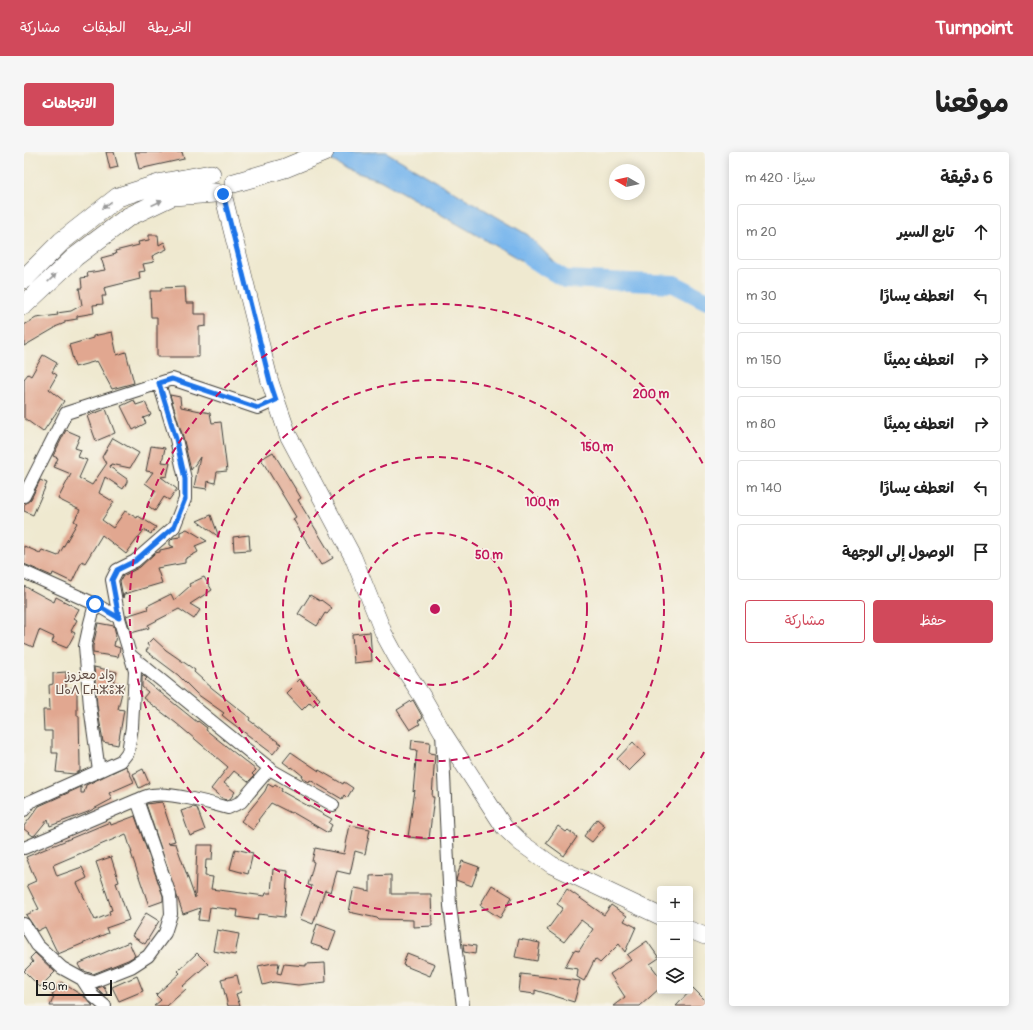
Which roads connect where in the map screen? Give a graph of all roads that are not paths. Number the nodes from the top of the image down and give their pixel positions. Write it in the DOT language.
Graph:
graph roads {
  1 [pos="324,152"];
  2 [pos="287,159"];
  3 [pos="225,185"];
  4 [pos="24,279"];
  5 [pos="24,305"];
  6 [pos="159,383"];
  7 [pos="276,400"];
  8 [pos="24,496"];
  9 [pos="24,572"];
  10 [pos="95,604"];
  11 [pos="119,618"];
  12 [pos="130,655"];
  13 [pos="442,731"];
  14 [pos="270,768"];
  15 [pos="99,771"];
  16 [pos="137,800"];
  17 [pos="333,805"];
  18 [pos="24,810"];
  19 [pos="24,848"];
  20 [pos="657,915"];
  21 [pos="24,924"];
  22 [pos="693,931"];
  23 [pos="705,936"];
  24 [pos="82,979"];
  25 [pos="105,1006"];
  26 [pos="463,1006"];
  1 -- 2 [label="highway"];
  2 -- 3 [label="highway"];
  3 -- 4 [label="highway, one-way"];
  5 -- 3 [label="highway, one-way"];
  3 -- 7 [label="main road"];
  6 -- 7 [label="street"];
  6 -- 8 [label="street"];
  6 -- 11 [label="street"];
  7 -- 13 [label="main road"];
  9 -- 10 [label="street"];
  10 -- 11 [label="street"];
  10 -- 15 [label="street"];
  11 -- 12 [label="street"];
  12 -- 14 [label="street"];
  12 -- 15 [label="street"];
  13 -- 20 [label="main road"];
  13 -- 26 [label="street"];
  14 -- 16 [label="street"];
  14 -- 17 [label="street"];
  15 -- 18 [label="street"];
  16 -- 19 [label="street"];
  16 -- 24 [label="street"];
  21 -- 24 [label="street"];
  22 -- 23 [label="main road"];
  24 -- 25 [label="street"];
}
